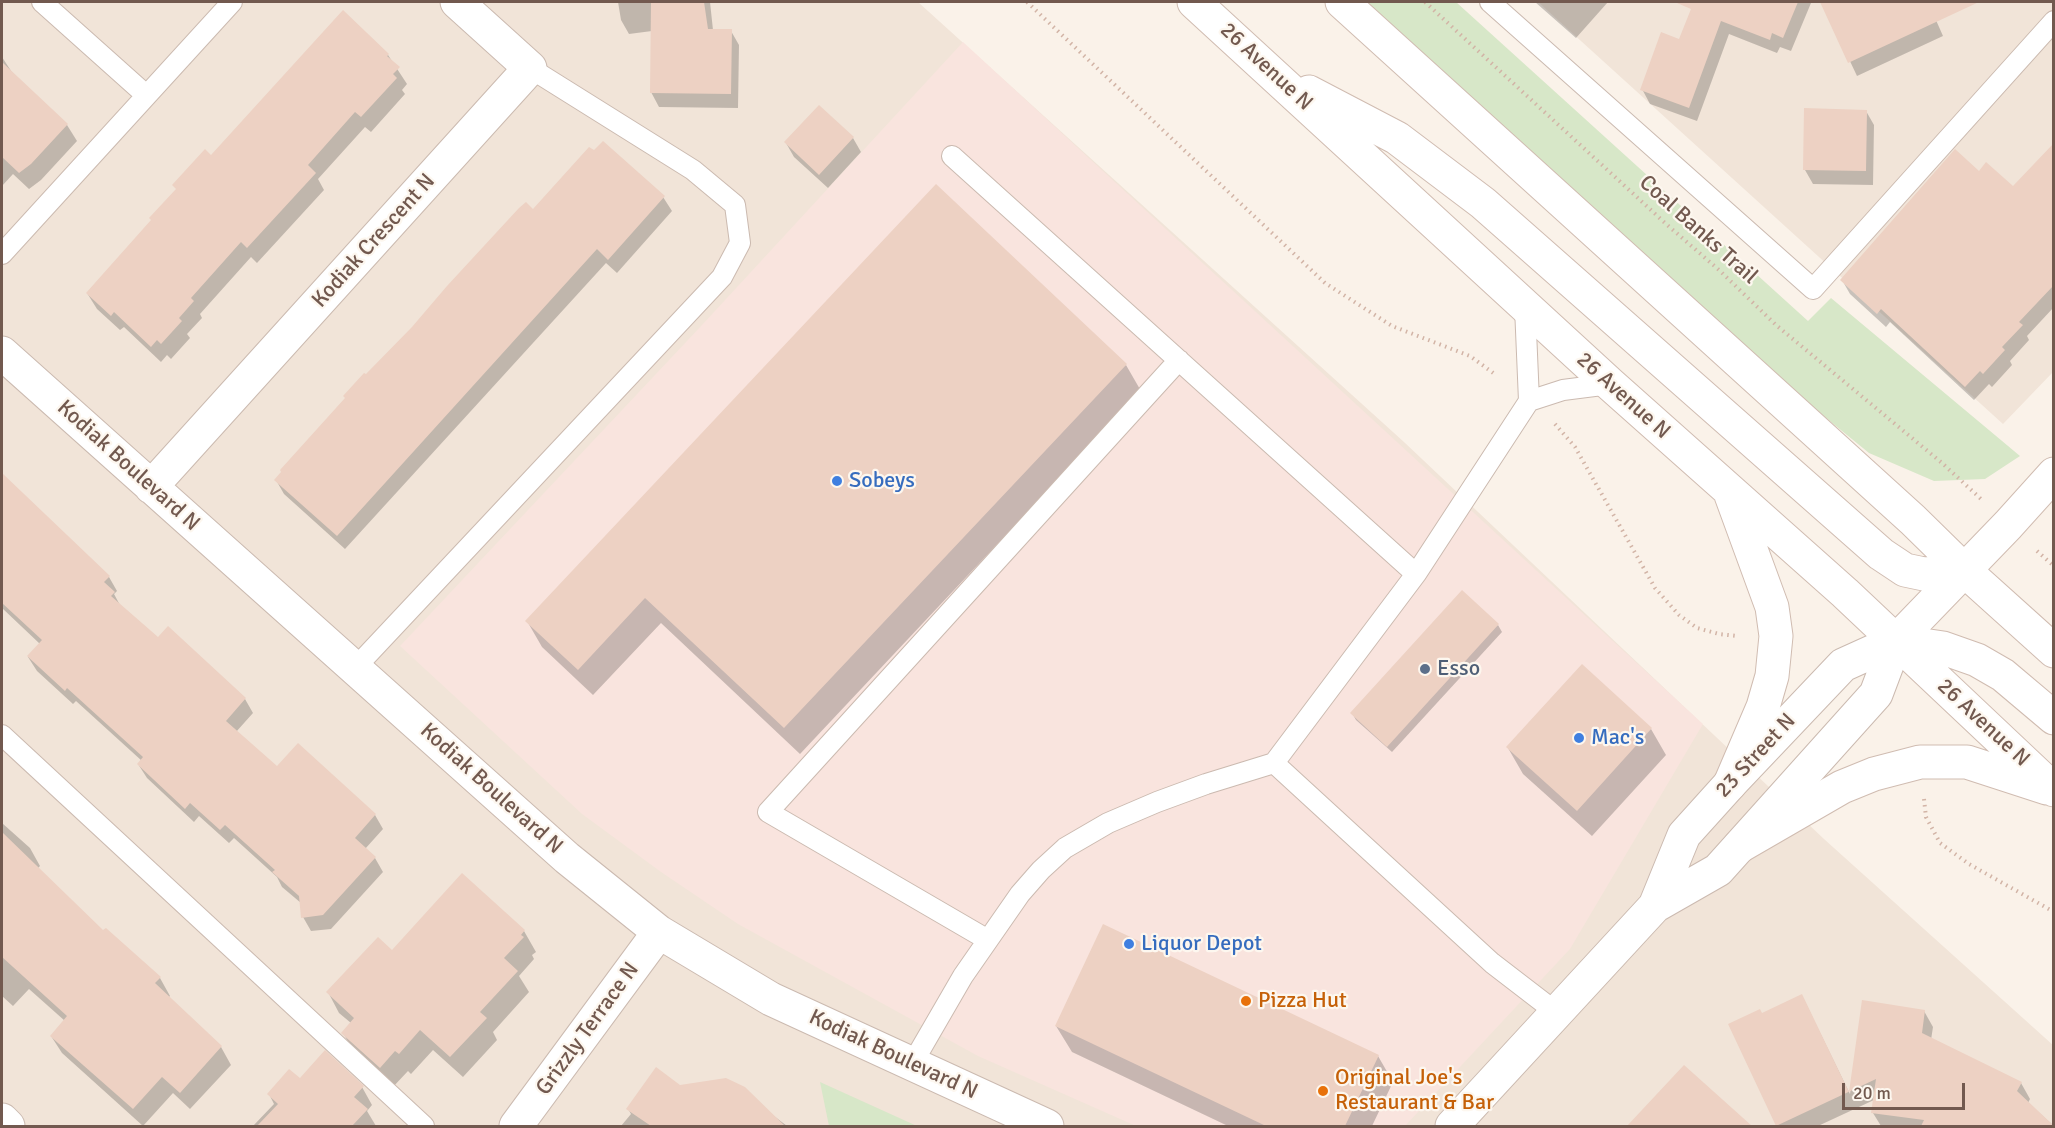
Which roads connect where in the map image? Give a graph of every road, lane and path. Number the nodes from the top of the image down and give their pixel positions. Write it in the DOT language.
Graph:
graph roads {
  1 [pos="42,2"];
  2 [pos="232,2"];
  3 [pos="457,2"];
  4 [pos="1027,2"];
  5 [pos="1194,2"];
  6 [pos="1342,2"];
  7 [pos="1425,2"];
  8 [pos="1490,2"];
  9 [pos="2054,21"];
  10 [pos="530,68"];
  11 [pos="1270,71"];
  12 [pos="146,95"];
  13 [pos="952,156"];
  14 [pos="2,254"];
  15 [pos="1525,307"];
  16 [pos="2,353"];
  17 [pos="1179,360"];
  18 [pos="1504,382"];
  19 [pos="1610,384"];
  20 [pos="1529,401"];
  21 [pos="1552,420"];
  22 [pos="2054,474"];
  23 [pos="1955,475"];
  24 [pos="151,487"];
  25 [pos="1730,491"];
  26 [pos="1964,570"];
  27 [pos="1416,574"];
  28 [pos="1742,636"];
  29 [pos="1896,641"];
  30 [pos="2054,651"];
  31 [pos="355,668"];
  32 [pos="2054,718"];
  33 [pos="2,735"];
  34 [pos="1274,763"];
  35 [pos="1730,784"];
  36 [pos="2054,790"];
  37 [pos="1924,797"];
  38 [pos="1740,846"];
  39 [pos="1655,906"];
  40 [pos="2054,912"];
  41 [pos="659,932"];
  42 [pos="988,940"];
  43 [pos="1557,1013"];
  44 [pos="912,1064"];
  45 [pos="2,1120"];
  46 [pos="8,1126"];
  47 [pos="424,1126"];
  48 [pos="516,1126"];
  49 [pos="1047,1126"];
  50 [pos="1452,1126"];
  1 -- 12 [label="lane"];
  2 -- 12 [label="lane"];
  3 -- 10 [label="main road"];
  4 -- 18 [label="path"];
  5 -- 11 [label="main road, 26 Avenue N"];
  6 -- 26 [label="main road"];
  7 -- 23 [label="path, Coal Banks Trail"];
  8 -- 9 [label="lane"];
  10 -- 24 [label="main road, Kodiak Crescent N"];
  10 -- 31 [label="lane"];
  11 -- 15 [label="main road, 26 Avenue N"];
  11 -- 26 [label="main road"];
  12 -- 14 [label="lane"];
  13 -- 17 [label="lane"];
  15 -- 19 [label="main road, 26 Avenue N"];
  15 -- 20 [label="lane"];
  16 -- 24 [label="main road, Kodiak Boulevard N"];
  17 -- 27 [label="lane"];
  17 -- 42 [label="lane"];
  19 -- 20 [label="lane"];
  19 -- 25 [label="main road, 26 Avenue N"];
  20 -- 27 [label="lane"];
  21 -- 28 [label="path"];
  22 -- 26 [label="main road, 23 Street N"];
  24 -- 31 [label="main road, Kodiak Boulevard N"];
  25 -- 29 [label="main road, 26 Avenue N"];
  25 -- 35 [label="main road"];
  26 -- 29 [label="main road, 23 Street N"];
  26 -- 30 [label="main road"];
  27 -- 34 [label="lane"];
  29 -- 32 [label="main road"];
  29 -- 35 [label="main road, 23 Street N"];
  29 -- 36 [label="main road, 26 Avenue N"];
  29 -- 38 [label="main road, 23 Street N"];
  31 -- 41 [label="main road, Kodiak Boulevard N"];
  33 -- 47 [label="lane"];
  34 -- 42 [label="lane"];
  34 -- 43 [label="lane"];
  35 -- 39 [label="main road, 23 Street N"];
  36 -- 38 [label="main road"];
  37 -- 40 [label="path"];
  38 -- 39 [label="main road, 23 Street N"];
  39 -- 43 [label="main road, 23 Street N"];
  41 -- 44 [label="main road, Kodiak Boulevard N"];
  41 -- 48 [label="main road, Grizzly Terrace N"];
  42 -- 44 [label="lane"];
  43 -- 50 [label="main road, 23 Street N"];
  44 -- 49 [label="main road, Kodiak Boulevard N"];
  45 -- 46 [label="main road"];
}
